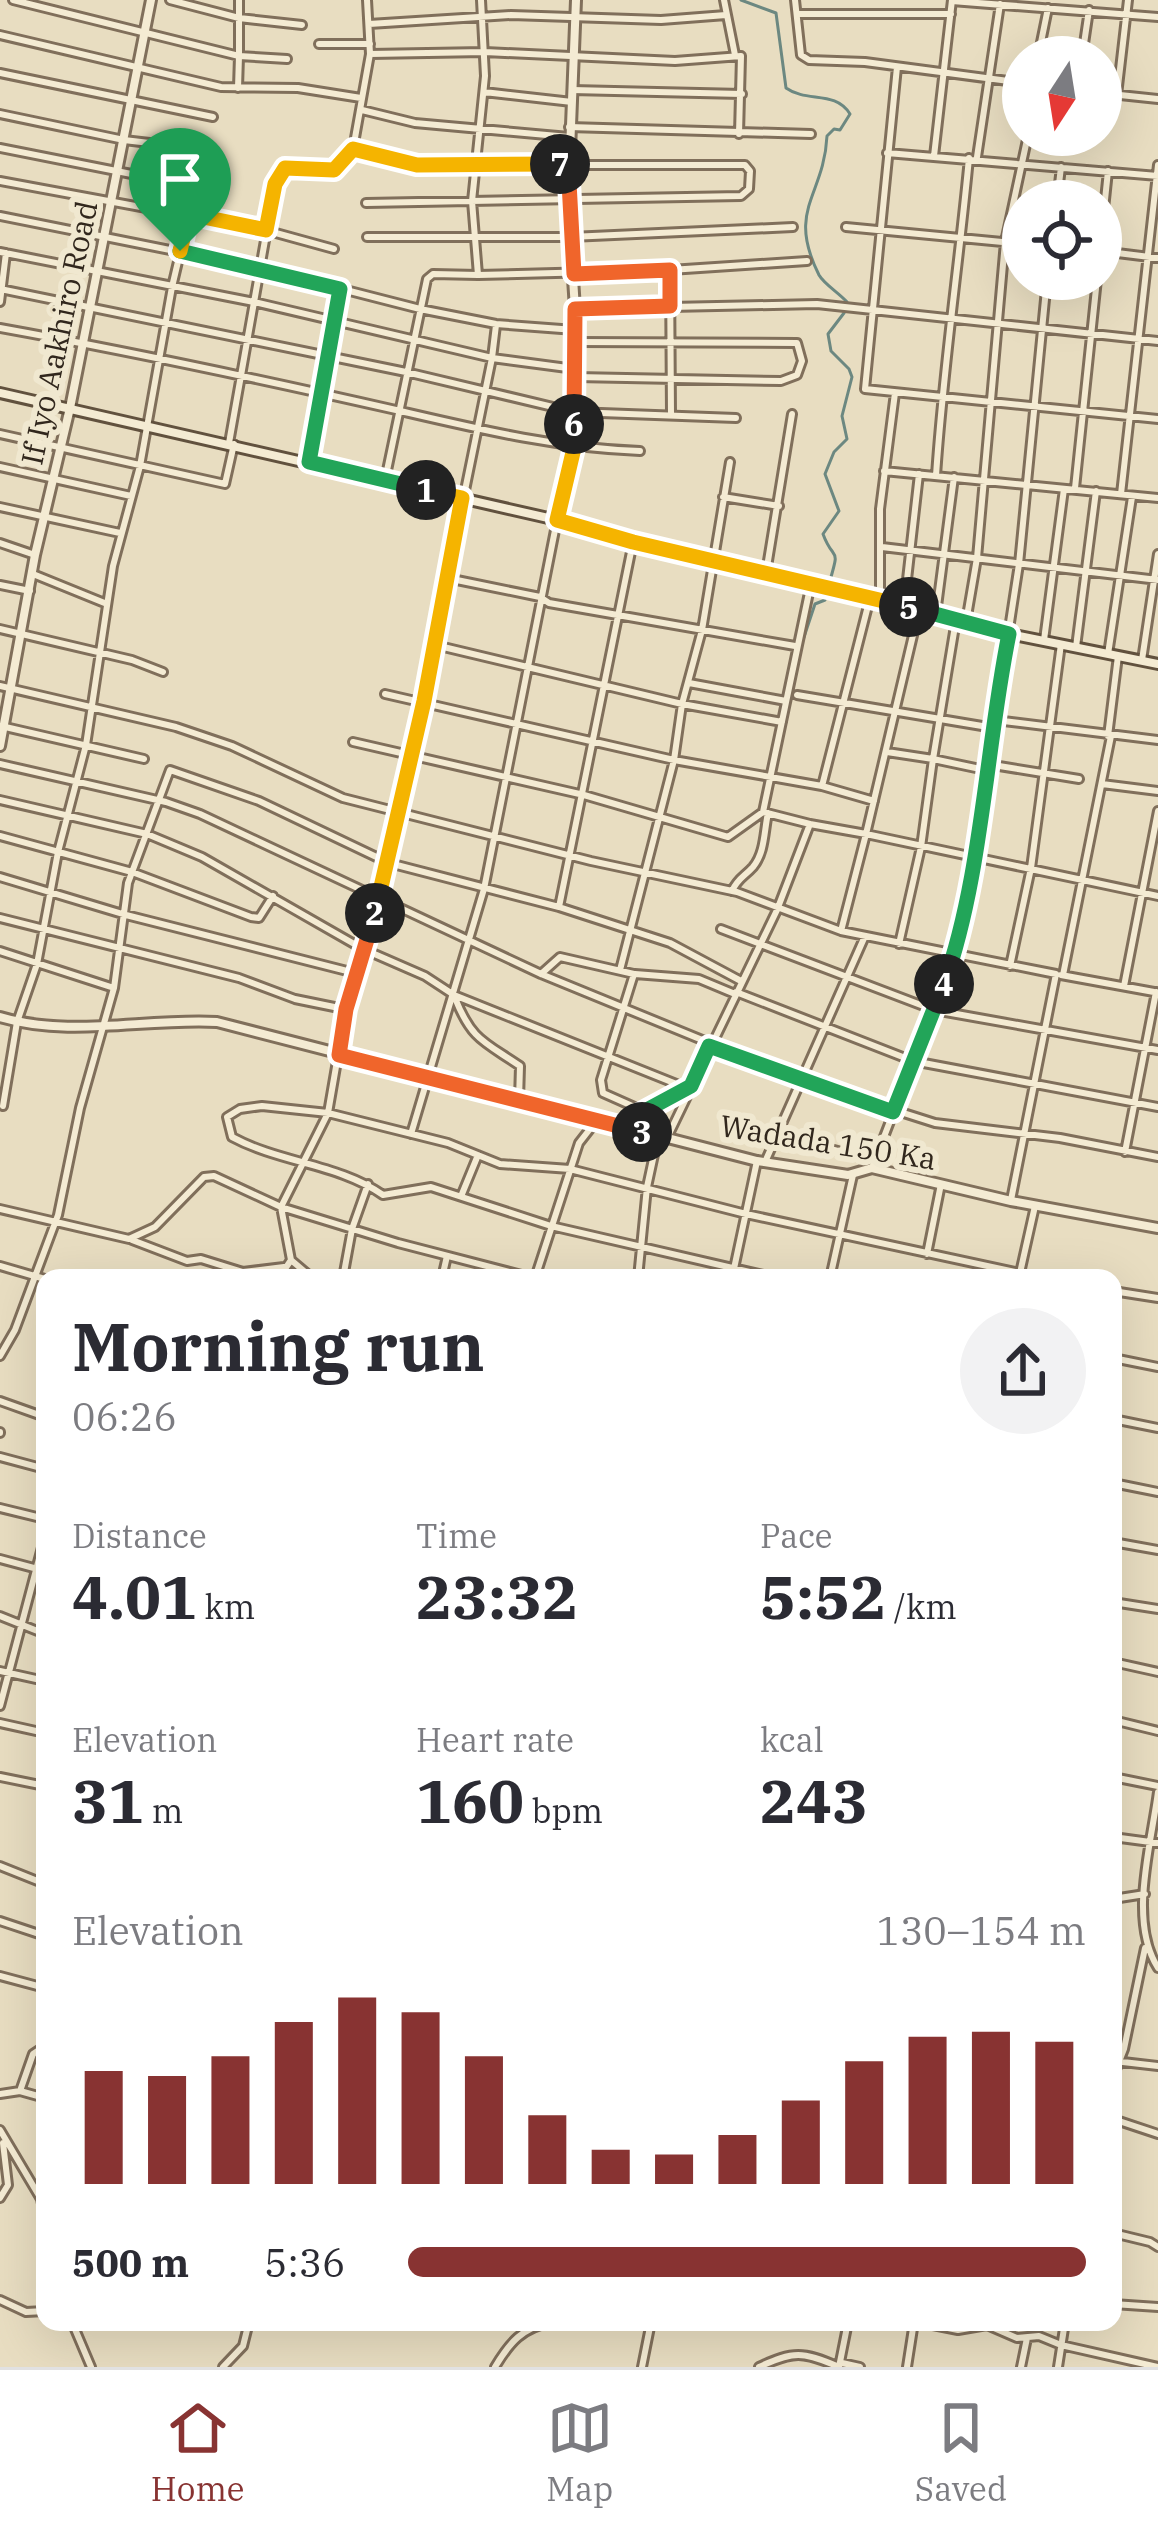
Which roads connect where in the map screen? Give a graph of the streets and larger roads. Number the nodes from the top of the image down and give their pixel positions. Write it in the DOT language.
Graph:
graph roads {
  1 [pos="13,0"];
  2 [pos="152,0"];
  3 [pos="170,0"];
  4 [pos="239,0"];
  5 [pos="367,0"];
  6 [pos="481,0"];
  7 [pos="576,0"];
  8 [pos="724,0"];
  9 [pos="795,0"];
  10 [pos="952,0"];
  11 [pos="1128,0"];
  12 [pos="1000,2"];
  13 [pos="1077,4"];
  14 [pos="1048,6"];
  15 [pos="1089,10"];
  16 [pos="1127,13"];
  17 [pos="797,14"];
  18 [pos="951,14"];
  19 [pos="727,15"];
  20 [pos="483,16"];
  21 [pos="1158,17"];
  22 [pos="239,18"];
  23 [pos="575,19"];
  24 [pos="369,24"];
  25 [pos="302,25"];
  26 [pos="143,34"];
  27 [pos="0,35"];
  28 [pos="1043,36"];
  29 [pos="1085,36"];
  30 [pos="320,44"];
  31 [pos="370,44"];
  32 [pos="485,52"];
  33 [pos="370,54"];
  34 [pos="1122,54"];
  35 [pos="735,55"];
  36 [pos="239,56"];
  37 [pos="287,59"];
  38 [pos="573,59"];
  39 [pos="138,67"];
  40 [pos="897,67"];
  41 [pos="0,73"];
  42 [pos="945,74"];
  43 [pos="988,79"];
  44 [pos="1002,81"];
  45 [pos="238,88"];
  46 [pos="572,90"];
  47 [pos="484,92"];
  48 [pos="742,94"];
  49 [pos="1122,95"];
  50 [pos="362,98"];
  51 [pos="1158,99"];
  52 [pos="132,101"];
  53 [pos="572,102"];
  54 [pos="362,110"];
  55 [pos="0,114"];
  56 [pos="213,117"];
  57 [pos="479,128"];
  58 [pos="569,132"];
  59 [pos="739,134"];
  60 [pos="811,134"];
  61 [pos="124,140"];
  62 [pos="0,148"];
  63 [pos="193,148"];
  64 [pos="353,149"];
  65 [pos="887,153"];
  66 [pos="934,156"];
  67 [pos="1025,156"];
  68 [pos="973,158"];
  69 [pos="1024,162"];
  70 [pos="474,163"];
  71 [pos="568,164"];
  72 [pos="1158,165"];
  73 [pos="1061,167"];
  74 [pos="118,169"];
  75 [pos="1108,171"];
  76 [pos="1157,176"];
  77 [pos="1020,180"];
  78 [pos="1060,180"];
  79 [pos="1107,180"];
  80 [pos="0,181"];
  81 [pos="192,186"];
  82 [pos="113,199"];
  83 [pos="568,200"];
  84 [pos="472,201"];
  85 [pos="366,203"];
  86 [pos="189,214"];
  87 [pos="0,216"];
  88 [pos="846,226"];
  89 [pos="793,227"];
  90 [pos="266,230"];
  91 [pos="880,231"];
  92 [pos="105,235"];
  93 [pos="474,237"];
  94 [pos="570,237"];
  95 [pos="368,238"];
  96 [pos="962,238"];
  97 [pos="1002,242"];
  98 [pos="334,249"];
  99 [pos="180,251"];
  100 [pos="3,252"];
  101 [pos="1122,253"];
  102 [pos="1147,256"];
  103 [pos="1158,258"];
  104 [pos="807,260"];
  105 [pos="260,268"];
  106 [pos="670,270"];
  107 [pos="1002,272"];
  108 [pos="97,273"];
  109 [pos="574,274"];
  110 [pos="478,275"];
  111 [pos="172,287"];
  112 [pos="0,289"];
  113 [pos="340,289"];
  114 [pos="1044,300"];
  115 [pos="1094,300"];
  116 [pos="0,302"];
  117 [pos="254,302"];
  118 [pos="90,305"];
  119 [pos="670,306"];
  120 [pos="873,308"];
  121 [pos="421,309"];
  122 [pos="575,309"];
  123 [pos="334,321"];
  124 [pos="954,321"];
  125 [pos="168,323"];
  126 [pos="496,323"];
  127 [pos="997,323"];
  128 [pos="0,328"];
  129 [pos="1041,328"];
  130 [pos="575,330"];
  131 [pos="1090,333"];
  132 [pos="413,339"];
  133 [pos="1138,339"];
  134 [pos="249,340"];
  135 [pos="1158,341"];
  136 [pos="575,342"];
  137 [pos="670,342"];
  138 [pos="82,343"];
  139 [pos="327,357"];
  140 [pos="492,358"];
  141 [pos="162,359"];
  142 [pos="406,372"];
  143 [pos="575,373"];
  144 [pos="242,376"];
  145 [pos="671,378"];
  146 [pos="485,392"];
  147 [pos="0,393"];
  148 [pos="895,393"];
  149 [pos="322,395"];
  150 [pos="941,395"];
  151 [pos="990,401"];
  152 [pos="1036,405"];
  153 [pos="70,408"];
  154 [pos="1083,409"];
  155 [pos="398,411"];
  156 [pos="574,412"];
  157 [pos="671,414"];
  158 [pos="792,414"];
  159 [pos="1132,416"];
  160 [pos="736,418"];
  161 [pos="1158,419"];
  162 [pos="148,424"];
  163 [pos="476,430"];
  164 [pos="0,434"];
  165 [pos="231,444"];
  166 [pos="62,446"];
  167 [pos="574,448"];
  168 [pos="640,451"];
  169 [pos="309,462"];
  170 [pos="730,462"];
  171 [pos="140,466"];
  172 [pos="0,467"];
  173 [pos="884,471"];
  174 [pos="919,474"];
  175 [pos="936,476"];
  176 [pos="954,477"];
  177 [pos="53,480"];
  178 [pos="385,480"];
  179 [pos="985,480"];
  180 [pos="1029,484"];
  181 [pos="1064,488"];
  182 [pos="1075,488"];
  183 [pos="1096,491"];
  184 [pos="1121,494"];
  185 [pos="1132,495"];
  186 [pos="131,496"];
  187 [pos="723,497"];
  188 [pos="462,498"];
  189 [pos="1158,498"];
  190 [pos="779,506"];
  191 [pos="0,507"];
  192 [pos="44,516"];
  193 [pos="557,520"];
  194 [pos="120,533"];
  195 [pos="633,542"];
  196 [pos="0,543"];
  197 [pos="882,547"];
  198 [pos="911,550"];
  199 [pos="35,554"];
  200 [pos="946,554"];
  201 [pos="1158,554"];
  202 [pos="977,558"];
  203 [pos="713,561"];
  204 [pos="1019,564"];
  205 [pos="1052,567"];
  206 [pos="1088,572"];
  207 [pos="766,573"];
  208 [pos="32,574"];
  209 [pos="1120,575"];
  210 [pos="447,578"];
  211 [pos="1156,580"];
  212 [pos="811,583"];
  213 [pos="0,585"];
  214 [pos="30,590"];
  215 [pos="540,597"];
  216 [pos="875,600"];
  217 [pos="107,604"];
  218 [pos="904,606"];
  219 [pos="919,610"];
  220 [pos="619,614"];
  221 [pos="936,614"];
  222 [pos="961,620"];
  223 [pos="0,629"];
  224 [pos="702,630"];
  225 [pos="1009,634"];
  226 [pos="23,635"];
  227 [pos="1044,640"];
  228 [pos="1061,644"];
  229 [pos="435,645"];
  230 [pos="795,646"];
  231 [pos="1076,647"];
  232 [pos="99,653"];
  233 [pos="1113,654"];
  234 [pos="1142,660"];
  235 [pos="1158,664"];
  236 [pos="530,666"];
  237 [pos="163,673"];
  238 [pos="688,683"];
  239 [pos="607,685"];
  240 [pos="0,686"];
  241 [pos="13,689"];
  242 [pos="386,694"];
  243 [pos="796,695"];
  244 [pos="424,701"];
  245 [pos="786,701"];
  246 [pos="843,702"];
  247 [pos="682,704"];
  248 [pos="90,708"];
  249 [pos="896,711"];
  250 [pos="939,718"];
  251 [pos="517,722"];
  252 [pos="782,722"];
  253 [pos="994,724"];
  254 [pos="2,726"];
  255 [pos="1050,729"];
  256 [pos="1109,736"];
  257 [pos="1158,740"];
  258 [pos="596,741"];
  259 [pos="353,742"];
  260 [pos="86,745"];
  261 [pos="0,746"];
  262 [pos="887,752"];
  263 [pos="412,755"];
  264 [pos="144,759"];
  265 [pos="933,759"];
  266 [pos="674,760"];
  267 [pos="0,764"];
  268 [pos="986,767"];
  269 [pos="1043,773"];
  270 [pos="772,775"];
  271 [pos="505,776"];
  272 [pos="1079,779"];
  273 [pos="76,781"];
  274 [pos="1101,784"];
  275 [pos="821,786"];
  276 [pos="1158,791"];
  277 [pos="584,795"];
  278 [pos="0,800"];
  279 [pos="156,800"];
  280 [pos="874,801"];
  281 [pos="400,811"];
  282 [pos="1158,811"];
  283 [pos="765,812"];
  284 [pos="67,816"];
  285 [pos="661,818"];
  286 [pos="810,824"];
  287 [pos="147,834"];
  288 [pos="866,834"];
  289 [pos="0,836"];
  290 [pos="494,837"];
  291 [pos="921,847"];
  292 [pos="58,852"];
  293 [pos="571,856"];
  294 [pos="974,856"];
  295 [pos="389,863"];
  296 [pos="1031,868"];
  297 [pos="131,872"];
  298 [pos="648,872"];
  299 [pos="0,877"];
  300 [pos="1082,880"];
  301 [pos="484,889"];
  302 [pos="732,891"];
  303 [pos="51,892"];
  304 [pos="1143,893"];
  305 [pos="273,896"];
  306 [pos="1158,896"];
  307 [pos="380,898"];
  308 [pos="560,907"];
  309 [pos="777,910"];
  310 [pos="127,915"];
  311 [pos="0,918"];
  312 [pos="721,929"];
  313 [pos="44,930"];
  314 [pos="633,931"];
  315 [pos="841,931"];
  316 [pos="865,936"];
  317 [pos="470,939"];
  318 [pos="760,943"];
  319 [pos="899,944"];
  320 [pos="363,949"];
  321 [pos="120,950"];
  322 [pos="0,951"];
  323 [pos="954,955"];
  324 [pos="37,964"];
  325 [pos="1010,966"];
  326 [pos="620,970"];
  327 [pos="355,973"];
  328 [pos="541,974"];
  329 [pos="634,974"];
  330 [pos="1059,975"];
  331 [pos="847,977"];
  332 [pos="741,982"];
  333 [pos="1124,986"];
  334 [pos="114,988"];
  335 [pos="1157,992"];
  336 [pos="735,993"];
  337 [pos="454,994"];
  338 [pos="346,1009"];
  339 [pos="622,1009"];
  340 [pos="934,1010"];
  341 [pos="0,1017"];
  342 [pos="17,1022"];
  343 [pos="106,1026"];
  344 [pos="823,1028"];
  345 [pos="1045,1030"];
  346 [pos="709,1046"];
  347 [pos="1146,1048"];
  348 [pos="1158,1050"];
  349 [pos="339,1055"];
  350 [pos="606,1056"];
  351 [pos="913,1061"];
  352 [pos="427,1075"];
  353 [pos="800,1080"];
  354 [pos="1034,1083"];
  355 [pos="687,1087"];
  356 [pos="519,1100"];
  357 [pos="1133,1102"];
  358 [pos="1,1107"];
  359 [pos="1158,1107"];
  360 [pos="328,1112"];
  361 [pos="893,1112"];
  362 [pos="641,1113"];
  363 [pos="597,1120"];
  364 [pos="1025,1133"];
  365 [pos="411,1134"];
  366 [pos="776,1134"];
  367 [pos="657,1136"];
  368 [pos="1125,1153"];
  369 [pos="478,1155"];
  370 [pos="1158,1157"];
  371 [pos="761,1161"];
  372 [pos="873,1164"];
  373 [pos="302,1165"];
  374 [pos="570,1169"];
  375 [pos="853,1175"];
  376 [pos="368,1184"];
  377 [pos="941,1184"];
  378 [pos="647,1187"];
  379 [pos="461,1194"];
  380 [pos="1010,1202"];
  381 [pos="1035,1206"];
  382 [pos="281,1207"];
  383 [pos="0,1209"];
  384 [pos="746,1214"];
  385 [pos="56,1221"];
  386 [pos="551,1226"];
  387 [pos="1158,1228"];
  388 [pos="352,1229"];
  389 [pos="838,1235"];
  390 [pos="129,1239"];
  391 [pos="642,1247"];
  392 [pos="927,1253"];
  393 [pos="447,1256"];
  394 [pos="287,1263"];
  395 [pos="0,1266"];
  396 [pos="734,1268"];
  397 [pos="37,1269"];
  398 [pos="233,1269"];
  399 [pos="258,1269"];
  400 [pos="284,1269"];
  401 [pos="298,1269"];
  402 [pos="345,1269"];
  403 [pos="444,1269"];
  404 [pos="498,1269"];
  405 [pos="537,1269"];
  406 [pos="639,1269"];
  407 [pos="738,1269"];
  408 [pos="832,1269"];
  409 [pos="998,1269"];
  410 [pos="1026,1269"];
  411 [pos="36,1271"];
  412 [pos="34,1276"];
  413 [pos="1122,1295"];
  414 [pos="1158,1298"];
  415 [pos="0,1356"];
  416 [pos="1122,1360"];
  417 [pos="1158,1367"];
  418 [pos="0,1401"];
  419 [pos="36,1414"];
  420 [pos="1122,1421"];
  421 [pos="1158,1428"];
  422 [pos="0,1457"];
  423 [pos="36,1467"];
  424 [pos="1122,1485"];
  425 [pos="1158,1492"];
  426 [pos="0,1508"];
  427 [pos="36,1517"];
  428 [pos="1122,1544"];
  429 [pos="1158,1550"];
  430 [pos="0,1559"];
  431 [pos="36,1562"];
  432 [pos="34,1568"];
  433 [pos="1122,1603"];
  434 [pos="1158,1609"];
  435 [pos="0,1616"];
  436 [pos="22,1624"];
  437 [pos="36,1630"];
  438 [pos="1122,1664"];
  439 [pos="4,1672"];
  440 [pos="1158,1672"];
  441 [pos="36,1679"];
  442 [pos="0,1706"];
  443 [pos="1122,1722"];
  444 [pos="0,1723"];
  445 [pos="36,1730"];
  446 [pos="1158,1731"];
  447 [pos="0,1777"];
  448 [pos="1122,1780"];
  449 [pos="36,1784"];
  450 [pos="1158,1789"];
  451 [pos="1122,1838"];
  452 [pos="1155,1842"];
  453 [pos="0,1866"];
  454 [pos="36,1880"];
  455 [pos="1144,1894"];
  456 [pos="1122,1898"];
  457 [pos="0,1922"];
  458 [pos="36,1933"];
  459 [pos="1145,1948"];
  460 [pos="1158,1968"];
  461 [pos="0,1976"];
  462 [pos="36,1986"];
  463 [pos="1122,2051"];
  464 [pos="36,2052"];
  465 [pos="1122,2062"];
  466 [pos="1158,2066"];
  467 [pos="20,2091"];
  468 [pos="0,2094"];
  469 [pos="36,2095"];
  470 [pos="1122,2122"];
  471 [pos="1158,2134"];
  472 [pos="2,2135"];
  473 [pos="36,2187"];
  474 [pos="0,2198"];
  475 [pos="1122,2235"];
  476 [pos="1158,2247"];
  477 [pos="0,2300"];
  478 [pos="1122,2305"];
  479 [pos="1158,2307"];
  480 [pos="36,2311"];
  481 [pos="76,2331"];
  482 [pos="247,2331"];
  483 [pos="526,2331"];
  484 [pos="649,2331"];
  485 [pos="847,2331"];
  486 [pos="914,2331"];
  487 [pos="1000,2331"];
  488 [pos="1064,2331"];
  489 [pos="1027,2338"];
  490 [pos="1061,2345"];
  491 [pos="842,2363"];
  492 [pos="1157,2366"];
  493 [pos="91,2367"];
  494 [pos="223,2367"];
  495 [pos="495,2367"];
  496 [pos="642,2367"];
  497 [pos="759,2367"];
  498 [pos="860,2367"];
  499 [pos="907,2367"];
  500 [pos="1021,2367"];
  501 [pos="1058,2367"];
  1 -- 26 [label="street"];
  2 -- 26 [label="street, If Iyo Aakhiro Road"];
  3 -- 22 [label="street"];
  4 -- 22 [label="street"];
  5 -- 24 [label="street"];
  6 -- 20 [label="street"];
  7 -- 23 [label="street"];
  8 -- 19 [label="street"];
  9 -- 17 [label="street"];
  10 -- 12 [label="street"];
  10 -- 18 [label="street"];
  11 -- 16 [label="street"];
  12 -- 14 [label="street"];
  12 -- 43 [label="street"];
  13 -- 14 [label="street"];
  13 -- 15 [label="street"];
  14 -- 28 [label="street"];
  15 -- 16 [label="street"];
  15 -- 29 [label="street"];
  16 -- 21 [label="street"];
  16 -- 34 [label="street"];
  17 -- 18 [label="street"];
  17 -- 40 [label="street"];
  18 -- 42 [label="street"];
  19 -- 23 [label="street"];
  19 -- 35 [label="street"];
  20 -- 23 [label="street"];
  20 -- 24 [label="street"];
  20 -- 32 [label="street"];
  22 -- 25 [label="street"];
  22 -- 36 [label="street"];
  23 -- 38 [label="street"];
  24 -- 31 [label="street"];
  26 -- 36 [label="street"];
  26 -- 39 [label="street, If Iyo Aakhiro Road"];
  27 -- 39 [label="street"];
  30 -- 31 [label="street"];
  31 -- 33 [label="street"];
  32 -- 33 [label="street"];
  32 -- 38 [label="street"];
  32 -- 47 [label="street"];
  33 -- 50 [label="street"];
  35 -- 38 [label="street"];
  35 -- 48 [label="street"];
  36 -- 37 [label="street"];
  36 -- 45 [label="street"];
  38 -- 46 [label="street"];
  39 -- 45 [label="street"];
  39 -- 52 [label="street, If Iyo Aakhiro Road"];
  40 -- 42 [label="street"];
  40 -- 65 [label="street"];
  41 -- 52 [label="street"];
  42 -- 43 [label="street"];
  42 -- 66 [label="street"];
  43 -- 44 [label="street"];
  43 -- 68 [label="street"];
  45 -- 50 [label="street"];
  46 -- 48 [label="street"];
  46 -- 53 [label="street"];
  47 -- 53 [label="street"];
  47 -- 57 [label="street"];
  48 -- 59 [label="street"];
  49 -- 51 [label="street"];
  50 -- 54 [label="street"];
  52 -- 56 [label="street"];
  52 -- 61 [label="street, If Iyo Aakhiro Road"];
  53 -- 58 [label="street"];
  54 -- 57 [label="street"];
  54 -- 64 [label="street"];
  55 -- 61 [label="street"];
  57 -- 58 [label="street"];
  57 -- 70 [label="street"];
  58 -- 59 [label="street"];
  58 -- 71 [label="street"];
  59 -- 60 [label="street"];
  61 -- 63 [label="street"];
  61 -- 74 [label="street, If Iyo Aakhiro Road"];
  62 -- 74 [label="street"];
  64 -- 70 [label="street"];
  64 -- 90 [label="street"];
  65 -- 66 [label="street"];
  65 -- 91 [label="street"];
  66 -- 68 [label="street"];
  67 -- 69 [label="street"];
  68 -- 69 [label="street"];
  68 -- 96 [label="street"];
  69 -- 73 [label="street"];
  69 -- 77 [label="street"];
  70 -- 71 [label="street"];
  70 -- 84 [label="street"];
  71 -- 83 [label="street"];
  71 -- 83 [label="street"];
  72 -- 76 [label="street"];
  73 -- 75 [label="street"];
  73 -- 78 [label="street"];
  74 -- 81 [label="street"];
  74 -- 82 [label="street, If Iyo Aakhiro Road"];
  75 -- 76 [label="street"];
  75 -- 79 [label="street"];
  76 -- 102 [label="street"];
  80 -- 82 [label="street"];
  82 -- 86 [label="street"];
  82 -- 92 [label="street, If Iyo Aakhiro Road"];
  83 -- 84 [label="street"];
  83 -- 94 [label="street"];
  84 -- 85 [label="street"];
  84 -- 93 [label="street"];
  86 -- 90 [label="street"];
  86 -- 99 [label="street"];
  87 -- 92 [label="street"];
  88 -- 91 [label="street"];
  89 -- 94 [label="street"];
  90 -- 98 [label="street"];
  90 -- 105 [label="street"];
  91 -- 96 [label="street"];
  91 -- 120 [label="street"];
  92 -- 99 [label="street"];
  92 -- 108 [label="street, If Iyo Aakhiro Road"];
  93 -- 94 [label="street"];
  93 -- 95 [label="street"];
  93 -- 110 [label="street"];
  94 -- 109 [label="street"];
  96 -- 97 [label="street"];
  96 -- 124 [label="street"];
  99 -- 105 [label="street"];
  99 -- 111 [label="street"];
  100 -- 108 [label="street"];
  100 -- 112 [label="street"];
  101 -- 102 [label="street"];
  102 -- 103 [label="street"];
  102 -- 133 [label="street"];
  104 -- 106 [label="street"];
  105 -- 113 [label="street"];
  105 -- 117 [label="street"];
  106 -- 109 [label="street"];
  106 -- 119 [label="street"];
  107 -- 127 [label="street"];
  108 -- 111 [label="street"];
  108 -- 118 [label="street, If Iyo Aakhiro Road"];
  109 -- 110 [label="street"];
  109 -- 122 [label="street"];
  110 -- 121 [label="street"];
  111 -- 117 [label="street"];
  111 -- 125 [label="street"];
  112 -- 116 [label="street"];
  112 -- 118 [label="street"];
  113 -- 121 [label="street"];
  113 -- 123 [label="street"];
  114 -- 129 [label="street"];
  115 -- 131 [label="street"];
  117 -- 123 [label="street"];
  117 -- 134 [label="street"];
  118 -- 125 [label="street"];
  118 -- 138 [label="street, If Iyo Aakhiro Road"];
  119 -- 120 [label="street"];
  119 -- 122 [label="street"];
  119 -- 137 [label="street"];
  120 -- 124 [label="street"];
  120 -- 148 [label="street"];
  121 -- 126 [label="street"];
  121 -- 132 [label="street"];
  122 -- 130 [label="street"];
  123 -- 132 [label="street"];
  123 -- 139 [label="street"];
  124 -- 127 [label="street"];
  124 -- 150 [label="street"];
  125 -- 134 [label="street"];
  125 -- 141 [label="street"];
  126 -- 130 [label="street"];
  126 -- 140 [label="street"];
  127 -- 129 [label="street"];
  127 -- 151 [label="street"];
  128 -- 138 [label="street"];
  129 -- 131 [label="street"];
  129 -- 152 [label="street"];
  130 -- 136 [label="street"];
  131 -- 133 [label="street"];
  131 -- 154 [label="street"];
  132 -- 140 [label="street"];
  132 -- 142 [label="street"];
  133 -- 135 [label="street"];
  133 -- 159 [label="street"];
  134 -- 139 [label="street"];
  134 -- 144 [label="street"];
  136 -- 137 [label="street"];
  136 -- 143 [label="street"];
  137 -- 145 [label="street"];
  137 -- 145 [label="street"];
  138 -- 141 [label="street"];
  138 -- 153 [label="street, If Iyo Aakhiro Road"];
  139 -- 142 [label="street"];
  139 -- 149 [label="street"];
  140 -- 143 [label="street"];
  140 -- 146 [label="street"];
  141 -- 144 [label="street"];
  141 -- 162 [label="street"];
  142 -- 146 [label="street"];
  142 -- 155 [label="street"];
  143 -- 145 [label="street"];
  143 -- 156 [label="street"];
  144 -- 149 [label="street"];
  144 -- 165 [label="street"];
  145 -- 157 [label="street"];
  146 -- 156 [label="street"];
  146 -- 163 [label="street"];
  147 -- 153 [label="street"];
  148 -- 150 [label="street"];
  148 -- 173 [label="street"];
  149 -- 155 [label="street"];
  149 -- 169 [label="street"];
  150 -- 151 [label="street"];
  150 -- 175 [label="street"];
  151 -- 152 [label="street"];
  151 -- 179 [label="street"];
  152 -- 154 [label="street"];
  152 -- 180 [label="street"];
  153 -- 162 [label="street"];
  153 -- 166 [label="street, If Iyo Aakhiro Road"];
  154 -- 159 [label="street"];
  154 -- 182 [label="street"];
  155 -- 163 [label="street"];
  155 -- 178 [label="street"];
  156 -- 157 [label="street"];
  156 -- 167 [label="street"];
  157 -- 160 [label="street"];
  158 -- 190 [label="street"];
  159 -- 161 [label="street"];
  159 -- 184 [label="street"];
  162 -- 165 [label="street"];
  162 -- 171 [label="street"];
  163 -- 167 [label="street"];
  163 -- 188 [label="street"];
  164 -- 166 [label="street"];
  165 -- 169 [label="street"];
  165 -- 171 [label="street"];
  166 -- 171 [label="street"];
  166 -- 177 [label="street, If Iyo Aakhiro Road"];
  167 -- 168 [label="street"];
  167 -- 193 [label="street"];
  169 -- 178 [label="street"];
  170 -- 187 [label="street"];
  171 -- 186 [label="street"];
  172 -- 177 [label="street"];
  173 -- 174 [label="street"];
  173 -- 197 [label="street"];
  174 -- 175 [label="street"];
  174 -- 198 [label="street"];
  175 -- 176 [label="street"];
  176 -- 179 [label="street"];
  176 -- 200 [label="street"];
  177 -- 186 [label="street"];
  177 -- 192 [label="street, If Iyo Aakhiro Road"];
  178 -- 188 [label="street"];
  179 -- 180 [label="street"];
  179 -- 202 [label="street"];
  180 -- 181 [label="street"];
  180 -- 204 [label="street"];
  181 -- 182 [label="street"];
  181 -- 205 [label="street"];
  182 -- 183 [label="street"];
  183 -- 184 [label="street"];
  183 -- 206 [label="street"];
  184 -- 185 [label="street"];
  185 -- 189 [label="street"];
  185 -- 209 [label="street"];
  186 -- 194 [label="street"];
  187 -- 190 [label="street"];
  187 -- 203 [label="street"];
  188 -- 193 [label="street"];
  188 -- 210 [label="street"];
  190 -- 207 [label="street"];
  191 -- 192 [label="street"];
  192 -- 194 [label="street"];
  192 -- 199 [label="street, If Iyo Aakhiro Road"];
  193 -- 195 [label="street"];
  193 -- 215 [label="street"];
  194 -- 217 [label="street"];
  195 -- 203 [label="street"];
  195 -- 220 [label="street"];
  196 -- 199 [label="street"];
  197 -- 198 [label="street"];
  197 -- 216 [label="street"];
  198 -- 200 [label="street"];
  198 -- 218 [label="street"];
  199 -- 208 [label="street, If Iyo Aakhiro Road"];
  200 -- 202 [label="street"];
  200 -- 221 [label="street"];
  201 -- 211 [label="street"];
  202 -- 204 [label="street"];
  202 -- 222 [label="street"];
  203 -- 207 [label="street"];
  203 -- 224 [label="street"];
  204 -- 205 [label="street"];
  204 -- 225 [label="street"];
  205 -- 206 [label="street"];
  205 -- 227 [label="street"];
  206 -- 209 [label="street"];
  206 -- 231 [label="street"];
  207 -- 212 [label="street"];
  208 -- 214 [label="street, If Iyo Aakhiro Road"];
  208 -- 217 [label="street"];
  209 -- 211 [label="street"];
  209 -- 233 [label="street"];
  210 -- 215 [label="street"];
  210 -- 229 [label="street"];
  211 -- 234 [label="street"];
  212 -- 216 [label="street"];
  212 -- 230 [label="street"];
  213 -- 214 [label="street"];
  214 -- 226 [label="street, If Iyo Aakhiro Road"];
  215 -- 220 [label="street"];
  215 -- 236 [label="street"];
  216 -- 218 [label="street"];
  216 -- 246 [label="street"];
  217 -- 232 [label="street"];
  218 -- 219 [label="street"];
  219 -- 221 [label="street"];
  219 -- 249 [label="street"];
  220 -- 224 [label="street"];
  220 -- 239 [label="street"];
  221 -- 222 [label="street"];
  222 -- 225 [label="street"];
  222 -- 250 [label="street"];
  223 -- 226 [label="street"];
  224 -- 230 [label="street"];
  224 -- 238 [label="street"];
  225 -- 227 [label="street"];
  225 -- 253 [label="street"];
  226 -- 232 [label="street"];
  226 -- 241 [label="street, If Iyo Aakhiro Road"];
  227 -- 228 [label="street"];
  228 -- 231 [label="street"];
  228 -- 255 [label="street"];
  229 -- 236 [label="street"];
  229 -- 244 [label="street"];
  230 -- 245 [label="street"];
  231 -- 233 [label="street"];
  232 -- 237 [label="street"];
  232 -- 248 [label="street"];
  233 -- 234 [label="street"];
  233 -- 256 [label="street"];
  234 -- 235 [label="street"];
  236 -- 239 [label="street"];
  236 -- 251 [label="street"];
  238 -- 245 [label="street"];
  238 -- 247 [label="street"];
  239 -- 247 [label="street"];
  239 -- 258 [label="street"];
  240 -- 241 [label="street"];
  241 -- 248 [label="street"];
  241 -- 254 [label="street, If Iyo Aakhiro Road"];
  242 -- 244 [label="street"];
  243 -- 246 [label="street"];
  244 -- 251 [label="street"];
  244 -- 263 [label="street"];
  245 -- 252 [label="street"];
  246 -- 249 [label="street"];
  246 -- 275 [label="street"];
  247 -- 252 [label="street"];
  247 -- 266 [label="street"];
  248 -- 260 [label="street"];
  248 -- 281 [label="street"];
  249 -- 250 [label="street"];
  249 -- 262 [label="street"];
  250 -- 253 [label="street"];
  250 -- 265 [label="street"];
  251 -- 258 [label="street"];
  251 -- 271 [label="street"];
  252 -- 270 [label="street"];
  253 -- 255 [label="street"];
  253 -- 268 [label="street"];
  254 -- 260 [label="street"];
  254 -- 261 [label="street, If Iyo Aakhiro Road"];
  255 -- 256 [label="street"];
  255 -- 269 [label="street"];
  256 -- 257 [label="street"];
  256 -- 274 [label="street"];
  258 -- 266 [label="street"];
  258 -- 277 [label="street"];
  259 -- 263 [label="street"];
  260 -- 264 [label="street"];
  260 -- 273 [label="street"];
  262 -- 265 [label="street"];
  262 -- 280 [label="street"];
  263 -- 271 [label="street"];
  263 -- 281 [label="street"];
  265 -- 268 [label="street"];
  265 -- 291 [label="street"];
  266 -- 270 [label="street"];
  266 -- 285 [label="street"];
  267 -- 273 [label="street"];
  268 -- 269 [label="street"];
  268 -- 294 [label="street"];
  269 -- 272 [label="street"];
  269 -- 296 [label="street"];
  270 -- 275 [label="street"];
  270 -- 283 [label="street"];
  271 -- 277 [label="street"];
  271 -- 290 [label="street"];
  273 -- 279 [label="street"];
  273 -- 284 [label="street"];
  274 -- 276 [label="street"];
  274 -- 300 [label="street"];
  275 -- 280 [label="street"];
  277 -- 285 [label="street"];
  277 -- 293 [label="street"];
  278 -- 284 [label="street"];
  279 -- 287 [label="street"];
  279 -- 295 [label="street"];
  279 -- 307 [label="street"];
  280 -- 288 [label="street"];
  281 -- 290 [label="street"];
  281 -- 295 [label="street"];
  282 -- 304 [label="street"];
  283 -- 285 [label="street"];
  283 -- 286 [label="street"];
  283 -- 302 [label="street"];
  284 -- 287 [label="street"];
  284 -- 292 [label="street"];
  285 -- 298 [label="street"];
  286 -- 288 [label="street"];
  286 -- 309 [label="street"];
  287 -- 297 [label="street"];
  287 -- 305 [label="street"];
  288 -- 291 [label="street"];
  288 -- 315 [label="street"];
  289 -- 292 [label="street"];
  290 -- 293 [label="street"];
  290 -- 301 [label="street"];
  291 -- 294 [label="street"];
  291 -- 319 [label="street"];
  292 -- 297 [label="street"];
  292 -- 303 [label="street"];
  293 -- 298 [label="street"];
  293 -- 308 [label="street"];
  294 -- 296 [label="street"];
  294 -- 323 [label="street"];
  295 -- 301 [label="street"];
  295 -- 307 [label="street"];
  296 -- 300 [label="street"];
  296 -- 325 [label="street"];
  297 -- 305 [label="street"];
  297 -- 310 [label="street"];
  298 -- 302 [label="street"];
  298 -- 314 [label="street"];
  299 -- 303 [label="street"];
  300 -- 304 [label="street"];
  300 -- 330 [label="street"];
  301 -- 308 [label="street"];
  301 -- 317 [label="street"];
  302 -- 309 [label="street"];
  303 -- 310 [label="street"];
  303 -- 313 [label="street"];
  304 -- 306 [label="street"];
  304 -- 333 [label="street"];
  305 -- 320 [label="street"];
  307 -- 317 [label="street"];
  307 -- 320 [label="street"];
  308 -- 314 [label="street"];
  309 -- 315 [label="street"];
  309 -- 318 [label="street"];
  310 -- 321 [label="street"];
  310 -- 327 [label="street"];
  311 -- 313 [label="street"];
  312 -- 318 [label="street"];
  313 -- 321 [label="street"];
  313 -- 324 [label="street"];
  314 -- 326 [label="street"];
  314 -- 332 [label="street"];
  315 -- 316 [label="street"];
  316 -- 319 [label="street"];
  316 -- 331 [label="street"];
  317 -- 328 [label="street"];
  317 -- 337 [label="street"];
  318 -- 331 [label="street"];
  318 -- 332 [label="street"];
  319 -- 323 [label="street"];
  320 -- 327 [label="street"];
  320 -- 337 [label="street"];
  321 -- 334 [label="street"];
  321 -- 338 [label="street"];
  322 -- 324 [label="street"];
  323 -- 325 [label="street"];
  323 -- 340 [label="street"];
  324 -- 334 [label="street"];
  324 -- 342 [label="street"];
  325 -- 330 [label="street"];
  326 -- 328 [label="street"];
  326 -- 329 [label="street"];
  327 -- 338 [label="street"];
  328 -- 339 [label="street"];
  329 -- 336 [label="street"];
  329 -- 339 [label="street"];
  330 -- 333 [label="street"];
  330 -- 345 [label="street"];
  331 -- 340 [label="street"];
  331 -- 344 [label="street"];
  332 -- 336 [label="street"];
  333 -- 335 [label="street"];
  334 -- 343 [label="street"];
  335 -- 347 [label="street"];
  336 -- 344 [label="street"];
  336 -- 346 [label="street"];
  337 -- 350 [label="street"];
  337 -- 352 [label="street"];
  337 -- 356 [label="street"];
  338 -- 349 [label="street"];
  339 -- 346 [label="street"];
  339 -- 350 [label="street"];
  340 -- 345 [label="street"];
  340 -- 351 [label="street"];
  341 -- 342 [label="street, Wadada 150 Ka"];
  342 -- 343 [label="street, Wadada 150 Ka"];
  342 -- 358 [label="street"];
  343 -- 349 [label="street, Wadada 150 Ka"];
  343 -- 385 [label="street"];
  344 -- 351 [label="street"];
  344 -- 353 [label="street"];
  345 -- 347 [label="street"];
  345 -- 354 [label="street"];
  346 -- 353 [label="street"];
  346 -- 355 [label="street"];
  347 -- 348 [label="street"];
  347 -- 357 [label="street"];
  349 -- 352 [label="street, Wadada 150 Ka"];
  349 -- 360 [label="street"];
  350 -- 355 [label="street"];
  350 -- 362 [label="street"];
  351 -- 354 [label="street"];
  351 -- 361 [label="street"];
  352 -- 356 [label="street, Wadada 150 Ka"];
  352 -- 365 [label="street"];
  353 -- 361 [label="street"];
  353 -- 366 [label="street"];
  354 -- 357 [label="street"];
  354 -- 364 [label="street"];
  355 -- 362 [label="street"];
  355 -- 367 [label="street"];
  356 -- 363 [label="street, Wadada 150 Ka"];
  357 -- 359 [label="street"];
  357 -- 368 [label="street"];
  360 -- 365 [label="street"];
  360 -- 373 [label="street"];
  360 -- 373 [label="street"];
  361 -- 364 [label="street"];
  361 -- 372 [label="street"];
  362 -- 367 [label="street"];
  363 -- 367 [label="street, Wadada 150 Ka"];
  363 -- 374 [label="street"];
  364 -- 368 [label="street"];
  364 -- 380 [label="street"];
  365 -- 369 [label="street"];
  366 -- 371 [label="street"];
  366 -- 372 [label="street"];
  367 -- 371 [label="street, Wadada 150 Ka"];
  367 -- 378 [label="street"];
  368 -- 370 [label="street"];
  369 -- 374 [label="street"];
  369 -- 379 [label="street"];
  371 -- 375 [label="street, Wadada 150 Ka"];
  371 -- 384 [label="street"];
  372 -- 375 [label="street, Wadada 150 Ka"];
  372 -- 377 [label="street, Wadada 150 Ka"];
  373 -- 376 [label="street"];
  373 -- 382 [label="street"];
  374 -- 378 [label="street"];
  374 -- 386 [label="street"];
  375 -- 389 [label="street"];
  376 -- 379 [label="street"];
  376 -- 388 [label="street"];
  377 -- 380 [label="street, Wadada 150 Ka"];
  377 -- 392 [label="street"];
  378 -- 384 [label="street"];
  378 -- 391 [label="street"];
  379 -- 386 [label="street"];
  380 -- 381 [label="street, Wadada 150 Ka"];
  381 -- 387 [label="street, Wadada 150 Ka"];
  381 -- 410 [label="street"];
  382 -- 388 [label="street"];
  382 -- 390 [label="street"];
  382 -- 394 [label="street"];
  383 -- 385 [label="street"];
  384 -- 389 [label="street"];
  384 -- 396 [label="street"];
  385 -- 390 [label="street"];
  385 -- 397 [label="street"];
  386 -- 391 [label="street"];
  386 -- 405 [label="street"];
  388 -- 393 [label="street"];
  388 -- 402 [label="street"];
  389 -- 392 [label="street"];
  389 -- 408 [label="street"];
  390 -- 398 [label="street"];
  391 -- 396 [label="street"];
  391 -- 406 [label="street"];
  392 -- 409 [label="street"];
  393 -- 403 [label="street"];
  393 -- 404 [label="street"];
  394 -- 399 [label="street"];
  394 -- 400 [label="street"];
  394 -- 401 [label="street"];
  395 -- 412 [label="street"];
  396 -- 407 [label="street"];
  411 -- 412 [label="street"];
  412 -- 415 [label="street"];
  413 -- 414 [label="street"];
  416 -- 417 [label="street"];
  418 -- 419 [label="street"];
  420 -- 421 [label="street"];
  422 -- 423 [label="street"];
  424 -- 425 [label="street"];
  426 -- 427 [label="street"];
  428 -- 429 [label="street"];
  430 -- 432 [label="street"];
  431 -- 432 [label="street"];
  432 -- 436 [label="street"];
  433 -- 434 [label="street"];
  435 -- 436 [label="street"];
  436 -- 437 [label="street"];
  436 -- 439 [label="street"];
  438 -- 440 [label="street"];
  439 -- 441 [label="street"];
  439 -- 442 [label="street"];
  443 -- 446 [label="street"];
  444 -- 445 [label="street"];
  447 -- 449 [label="street"];
  448 -- 450 [label="street"];
  450 -- 452 [label="street"];
  451 -- 452 [label="street"];
  452 -- 455 [label="street"];
  453 -- 454 [label="street"];
  455 -- 456 [label="street"];
  455 -- 459 [label="street"];
  457 -- 458 [label="street"];
  459 -- 460 [label="street"];
  459 -- 463 [label="street"];
  461 -- 462 [label="street"];
  464 -- 467 [label="street"];
  465 -- 466 [label="street"];
  467 -- 468 [label="street"];
  467 -- 469 [label="street"];
  470 -- 471 [label="street"];
  472 -- 473 [label="street"];
  472 -- 474 [label="street"];
  475 -- 476 [label="street"];
  477 -- 480 [label="street"];
  478 -- 479 [label="street"];
  481 -- 493 [label="street"];
  482 -- 494 [label="street"];
  483 -- 495 [label="street"];
  484 -- 496 [label="street"];
  485 -- 491 [label="street"];
  486 -- 499 [label="street"];
  487 -- 489 [label="street"];
  488 -- 490 [label="street"];
  489 -- 490 [label="street"];
  489 -- 500 [label="street"];
  490 -- 492 [label="street"];
  490 -- 501 [label="street"];
  491 -- 497 [label="street"];
  491 -- 498 [label="street"];
}
